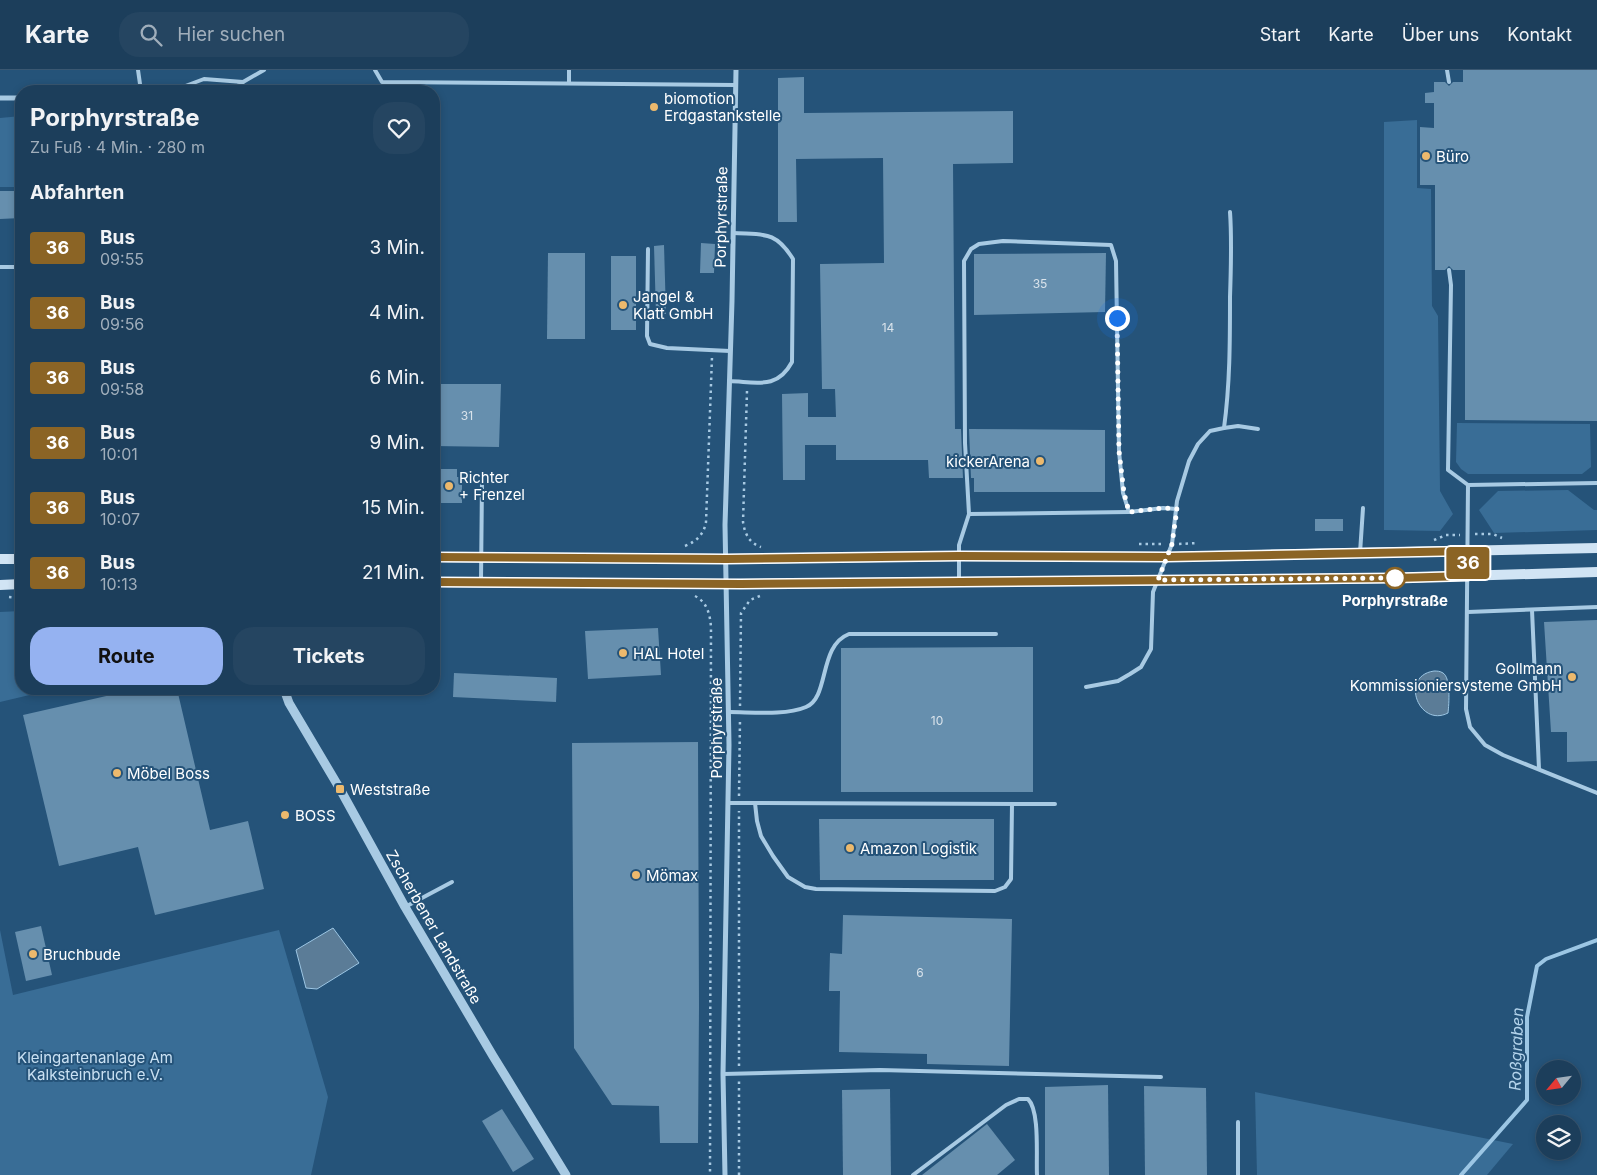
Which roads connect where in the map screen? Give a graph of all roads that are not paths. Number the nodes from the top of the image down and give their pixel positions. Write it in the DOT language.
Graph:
graph roads {
  1 [pos="138,70"];
  2 [pos="264,70"];
  3 [pos="375,70"];
  4 [pos="569,70"];
  5 [pos="736,70"];
  6 [pos="1447,70"];
  7 [pos="243,82"];
  8 [pos="1449,82"];
  9 [pos="569,84"];
  10 [pos="140,85"];
  11 [pos="188,85"];
  12 [pos="239,85"];
  13 [pos="735,85"];
  14 [pos="0,98"];
  15 [pos="15,98"];
  16 [pos="1230,212"];
  17 [pos="733,233"];
  18 [pos="648,249"];
  19 [pos="0,267"];
  20 [pos="15,267"];
  21 [pos="1449,270"];
  22 [pos="730,351"];
  23 [pos="729,381"];
  24 [pos="1224,428"];
  25 [pos="1258,429"];
  26 [pos="482,480"];
  27 [pos="1597,483"];
  28 [pos="1468,484"];
  29 [pos="1363,508"];
  30 [pos="1177,509"];
  31 [pos="1129,512"];
  32 [pos="969,514"];
  33 [pos="1597,548"];
  34 [pos="1468,551"];
  35 [pos="1360,553"];
  36 [pos="959,556"];
  37 [pos="440,557"];
  38 [pos="1167,557"];
  39 [pos="480,558"];
  40 [pos="0,559"];
  41 [pos="15,559"];
  42 [pos="726,559"];
  43 [pos="1597,572"];
  44 [pos="1468,576"];
  45 [pos="1158,580"];
  46 [pos="440,582"];
  47 [pos="480,582"];
  48 [pos="959,582"];
  49 [pos="15,584"];
  50 [pos="726,584"];
  51 [pos="0,585"];
  52 [pos="1597,607"];
  53 [pos="1532,610"];
  54 [pos="1468,612"];
  55 [pos="996,634"];
  56 [pos="1086,687"];
  57 [pos="286,695"];
  58 [pos="728,712"];
  59 [pos="1539,769"];
  60 [pos="1597,793"];
  61 [pos="729,803"];
  62 [pos="755,803"];
  63 [pos="1012,804"];
  64 [pos="1055,804"];
  65 [pos="452,882"];
  66 [pos="405,907"];
  67 [pos="722,1074"];
  68 [pos="1160,1077"];
  69 [pos="1238,1122"];
  70 [pos="566,1175"];
  71 [pos="725,1175"];
  72 [pos="913,1175"];
  73 [pos="1037,1175"];
  74 [pos="1238,1175"];
  1 -- 10 [label="lane"];
  2 -- 7 [label="lane"];
  3 -- 9 [label="lane"];
  4 -- 9 [label="lane"];
  5 -- 13 [label="street, Porphyrstraße"];
  6 -- 8 [label="lane"];
  7 -- 11 [label="lane"];
  7 -- 12 [label="lane"];
  9 -- 13 [label="lane"];
  13 -- 17 [label="street, Porphyrstraße"];
  14 -- 15 [label="street"];
  16 -- 24 [label="lane"];
  17 -- 22 [label="street, Porphyrstraße"];
  17 -- 23 [label="lane"];
  18 -- 22 [label="lane"];
  19 -- 20 [label="lane"];
  21 -- 28 [label="lane"];
  22 -- 23 [label="street, Porphyrstraße"];
  23 -- 42 [label="street, Porphyrstraße"];
  24 -- 25 [label="lane"];
  24 -- 30 [label="lane"];
  26 -- 39 [label="lane"];
  27 -- 28 [label="lane"];
  28 -- 34 [label="lane"];
  29 -- 35 [label="lane"];
  30 -- 31 [label="lane"];
  30 -- 38 [label="lane"];
  31 -- 32 [label="lane"];
  31 -- 32 [label="lane"];
  32 -- 36 [label="lane"];
  33 -- 34 [label="main road"];
  34 -- 35 [label="main road"];
  34 -- 44 [label="lane"];
  35 -- 38 [label="main road"];
  36 -- 38 [label="main road"];
  36 -- 42 [label="main road"];
  36 -- 48 [label="lane"];
  37 -- 39 [label="main road"];
  38 -- 45 [label="lane"];
  39 -- 42 [label="main road"];
  39 -- 47 [label="lane"];
  40 -- 41 [label="main road"];
  42 -- 50 [label="street, Porphyrstraße"];
  43 -- 44 [label="main road"];
  44 -- 45 [label="main road"];
  44 -- 54 [label="lane"];
  45 -- 48 [label="main road"];
  45 -- 56 [label="lane"];
  46 -- 47 [label="main road"];
  47 -- 50 [label="main road"];
  48 -- 50 [label="main road"];
  49 -- 51 [label="main road"];
  50 -- 58 [label="street, Porphyrstraße"];
  52 -- 53 [label="lane"];
  53 -- 54 [label="lane"];
  53 -- 59 [label="lane"];
  54 -- 59 [label="lane"];
  55 -- 58 [label="lane"];
  57 -- 66 [label="street, Zscherbener Landstraße"];
  58 -- 61 [label="street, Porphyrstraße"];
  59 -- 60 [label="lane"];
  61 -- 62 [label="lane"];
  61 -- 67 [label="street, Porphyrstraße"];
  62 -- 63 [label="lane"];
  62 -- 63 [label="lane"];
  63 -- 64 [label="lane"];
  65 -- 66 [label="lane"];
  66 -- 70 [label="street, Zscherbener Landstraße"];
  67 -- 68 [label="lane"];
  67 -- 71 [label="street, Porphyrstraße"];
  69 -- 74 [label="lane"];
  72 -- 73 [label="lane"];
}
